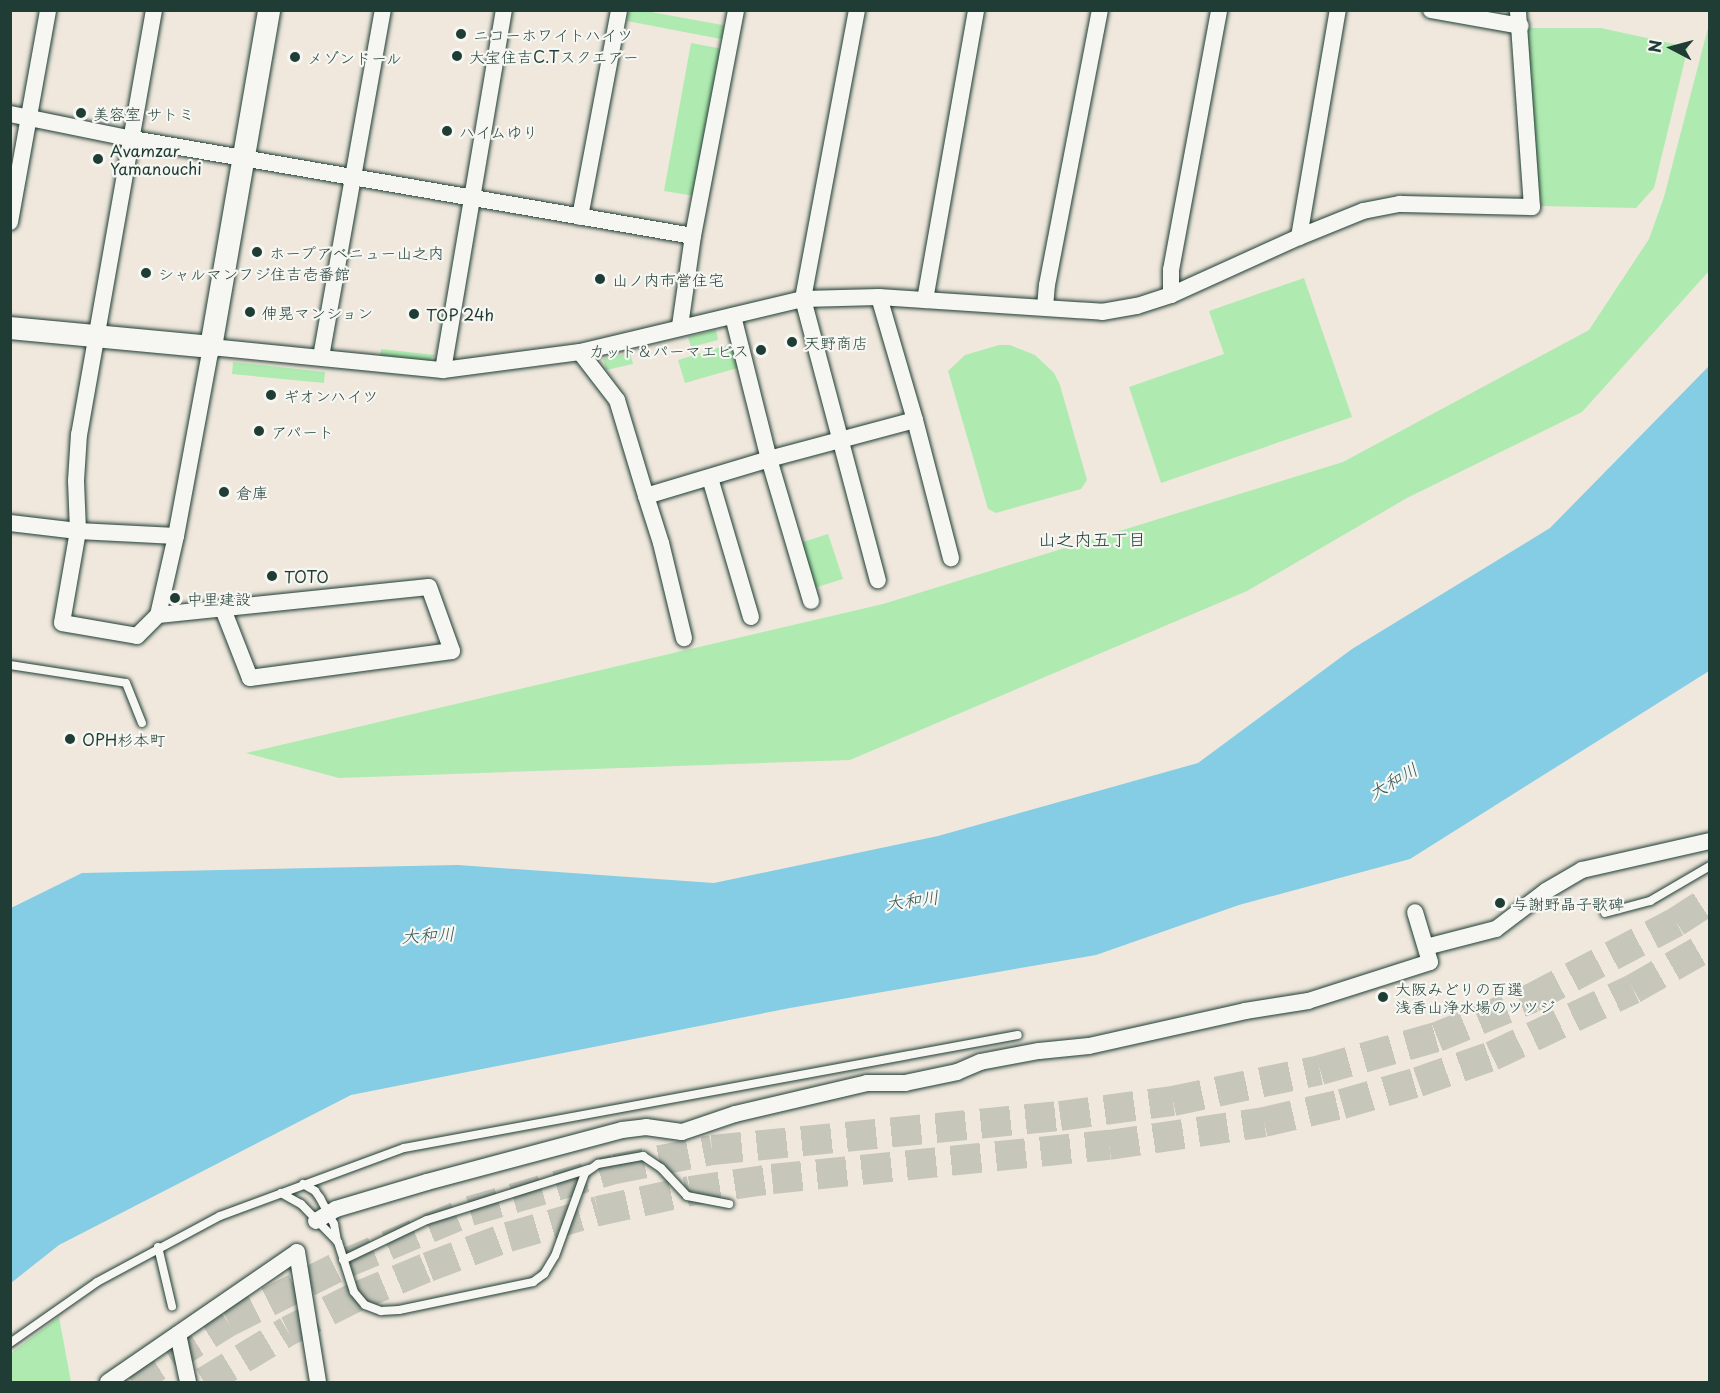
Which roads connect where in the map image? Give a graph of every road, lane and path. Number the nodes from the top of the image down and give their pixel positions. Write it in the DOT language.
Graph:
graph roads {
  1 [pos="48,10"];
  2 [pos="154,10"];
  3 [pos="269,10"];
  4 [pos="383,10"];
  5 [pos="504,10"];
  6 [pos="619,10"];
  7 [pos="736,10"];
  8 [pos="857,10"];
  9 [pos="976,10"];
  10 [pos="1100,10"];
  11 [pos="1219,10"];
  12 [pos="1338,10"];
  13 [pos="1431,10"];
  14 [pos="1519,18"];
  15 [pos="10,114"];
  16 [pos="29,117"];
  17 [pos="133,139"];
  18 [pos="243,156"];
  19 [pos="352,177"];
  20 [pos="470,198"];
  21 [pos="580,217"];
  22 [pos="10,222"];
  23 [pos="693,236"];
  24 [pos="1299,237"];
  25 [pos="1171,295"];
  26 [pos="879,297"];
  27 [pos="803,298"];
  28 [pos="925,300"];
  29 [pos="1045,307"];
  30 [pos="733,316"];
  31 [pos="680,326"];
  32 [pos="10,328"];
  33 [pos="96,337"];
  34 [pos="211,347"];
  35 [pos="580,352"];
  36 [pos="321,357"];
  37 [pos="443,370"];
  38 [pos="915,420"];
  39 [pos="839,441"];
  40 [pos="769,459"];
  41 [pos="710,478"];
  42 [pos="645,496"];
  43 [pos="10,523"];
  44 [pos="78,531"];
  45 [pos="176,536"];
  46 [pos="951,558"];
  47 [pos="878,580"];
  48 [pos="811,600"];
  49 [pos="223,609"];
  50 [pos="158,615"];
  51 [pos="751,617"];
  52 [pos="684,638"];
  53 [pos="10,665"];
  54 [pos="142,723"];
  55 [pos="1710,841"];
  56 [pos="1710,866"];
  57 [pos="1415,912"];
  58 [pos="1605,913"];
  59 [pos="1426,948"];
  60 [pos="1018,1035"];
  61 [pos="589,1169"];
  62 [pos="303,1184"];
  63 [pos="281,1193"];
  64 [pos="729,1204"];
  65 [pos="322,1217"];
  66 [pos="338,1242"];
  67 [pos="158,1247"];
  68 [pos="343,1260"];
  69 [pos="172,1306"];
  70 [pos="178,1334"];
  71 [pos="10,1343"];
  72 [pos="108,1383"];
  73 [pos="188,1383"];
  74 [pos="318,1383"];
  1 -- 16 [label="street"];
  2 -- 17 [label="street"];
  3 -- 18 [label="street"];
  4 -- 19 [label="street"];
  5 -- 20 [label="street"];
  6 -- 21 [label="street"];
  7 -- 23 [label="street"];
  8 -- 27 [label="street"];
  9 -- 28 [label="street"];
  10 -- 29 [label="street"];
  11 -- 25 [label="street"];
  12 -- 24 [label="street"];
  13 -- 14 [label="street"];
  14 -- 24 [label="street"];
  15 -- 16 [label="street"];
  16 -- 17 [label="street"];
  16 -- 22 [label="street"];
  17 -- 18 [label="street"];
  17 -- 33 [label="street"];
  18 -- 19 [label="street"];
  18 -- 34 [label="street"];
  19 -- 20 [label="street"];
  19 -- 36 [label="street"];
  20 -- 21 [label="street"];
  20 -- 37 [label="street"];
  21 -- 23 [label="street"];
  23 -- 31 [label="street"];
  24 -- 25 [label="street"];
  25 -- 29 [label="street"];
  26 -- 27 [label="street"];
  26 -- 28 [label="street"];
  26 -- 38 [label="street"];
  27 -- 30 [label="street"];
  27 -- 39 [label="street"];
  28 -- 29 [label="street"];
  30 -- 31 [label="street"];
  30 -- 40 [label="street"];
  31 -- 35 [label="street"];
  32 -- 33 [label="street"];
  33 -- 34 [label="street"];
  33 -- 44 [label="street"];
  34 -- 36 [label="street"];
  34 -- 45 [label="street"];
  35 -- 37 [label="street"];
  35 -- 42 [label="street"];
  36 -- 37 [label="street"];
  38 -- 39 [label="street"];
  38 -- 46 [label="street"];
  39 -- 40 [label="street"];
  39 -- 47 [label="street"];
  40 -- 41 [label="street"];
  40 -- 48 [label="street"];
  41 -- 42 [label="street"];
  41 -- 51 [label="street"];
  42 -- 52 [label="street"];
  43 -- 44 [label="street"];
  44 -- 45 [label="street"];
  44 -- 50 [label="street"];
  45 -- 50 [label="street"];
  49 -- 49 [label="street"];
  49 -- 50 [label="street"];
  53 -- 54 [label="lane"];
  55 -- 59 [label="street"];
  56 -- 58 [label="lane"];
  57 -- 59 [label="street"];
  59 -- 65 [label="street"];
  60 -- 62 [label="lane"];
  61 -- 64 [label="lane"];
  61 -- 68 [label="lane"];
  61 -- 68 [label="lane"];
  62 -- 63 [label="lane"];
  62 -- 65 [label="lane"];
  63 -- 65 [label="lane"];
  63 -- 67 [label="lane"];
  65 -- 66 [label="lane"];
  65 -- 66 [label="lane"];
  66 -- 68 [label="lane"];
  67 -- 69 [label="lane"];
  67 -- 71 [label="lane"];
  70 -- 72 [label="street"];
  70 -- 73 [label="street"];
  70 -- 74 [label="street"];
}
